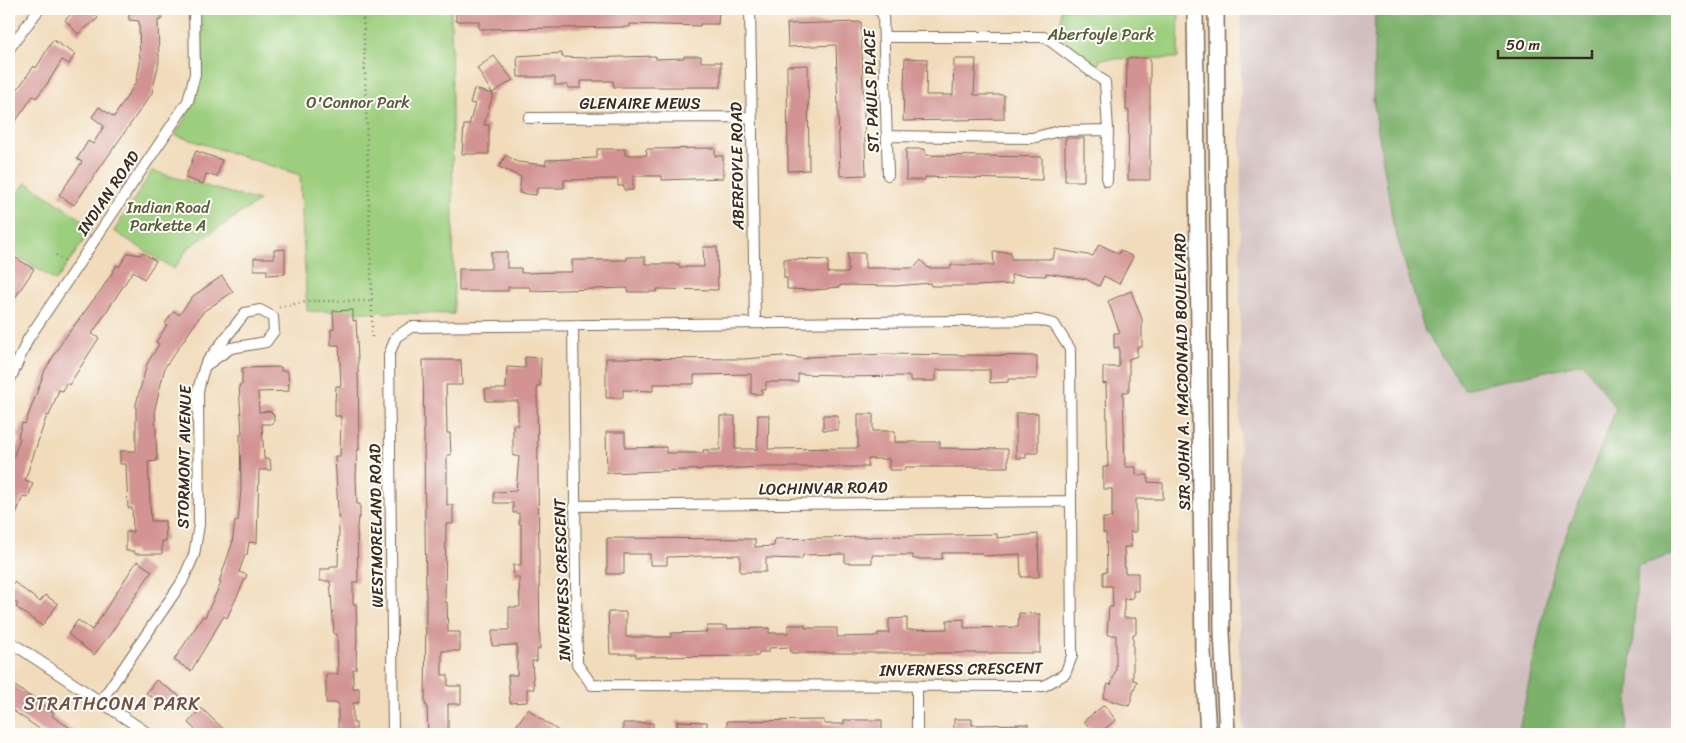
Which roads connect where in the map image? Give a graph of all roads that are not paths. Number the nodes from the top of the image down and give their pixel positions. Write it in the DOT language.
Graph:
graph roads {
  1 [pos="39,9"];
  2 [pos="194,9"];
  3 [pos="750,9"];
  4 [pos="877,9"];
  5 [pos="1195,9"];
  6 [pos="1216,9"];
  7 [pos="886,37"];
  8 [pos="9,49"];
  9 [pos="751,117"];
  10 [pos="529,118"];
  11 [pos="1108,130"];
  12 [pos="888,136"];
  13 [pos="888,175"];
  14 [pos="1107,181"];
  15 [pos="754,322"];
  16 [pos="573,326"];
  17 [pos="411,327"];
  18 [pos="205,366"];
  19 [pos="9,380"];
  20 [pos="1071,501"];
  21 [pos="574,506"];
  22 [pos="9,641"];
  23 [pos="917,686"];
  24 [pos="101,701"];
  25 [pos="149,734"];
  26 [pos="393,734"];
  27 [pos="917,734"];
  28 [pos="1208,734"];
  29 [pos="1227,734"];
  1 -- 8 [label="street"];
  2 -- 19 [label="street, INDIAN ROAD"];
  3 -- 9 [label="street, ABERFOYLE ROAD"];
  4 -- 7 [label="street, ST. PAULS PLACE"];
  5 -- 28 [label="main road, SIR JOHN A. MACDONALD BOULEVARD"];
  6 -- 29 [label="main road"];
  7 -- 11 [label="street"];
  7 -- 12 [label="street, ST. PAULS PLACE"];
  9 -- 10 [label="street, GLENAIRE MEWS"];
  9 -- 15 [label="street, ABERFOYLE ROAD"];
  11 -- 12 [label="street"];
  11 -- 14 [label="street"];
  12 -- 13 [label="street, ST. PAULS PLACE"];
  15 -- 16 [label="street, INVERNESS CRESCENT"];
  15 -- 20 [label="street, INVERNESS CRESCENT"];
  16 -- 17 [label="street, INVERNESS CRESCENT"];
  16 -- 21 [label="street, INVERNESS CRESCENT"];
  17 -- 26 [label="street, WESTMORELAND ROAD"];
  18 -- 18 [label="street, STORMONT AVENUE"];
  18 -- 24 [label="street, STORMONT AVENUE"];
  20 -- 21 [label="street, LOCHINVAR ROAD"];
  20 -- 23 [label="street, INVERNESS CRESCENT"];
  21 -- 23 [label="street, INVERNESS CRESCENT"];
  22 -- 24 [label="street"];
  23 -- 27 [label="street"];
  24 -- 25 [label="street"];
}
